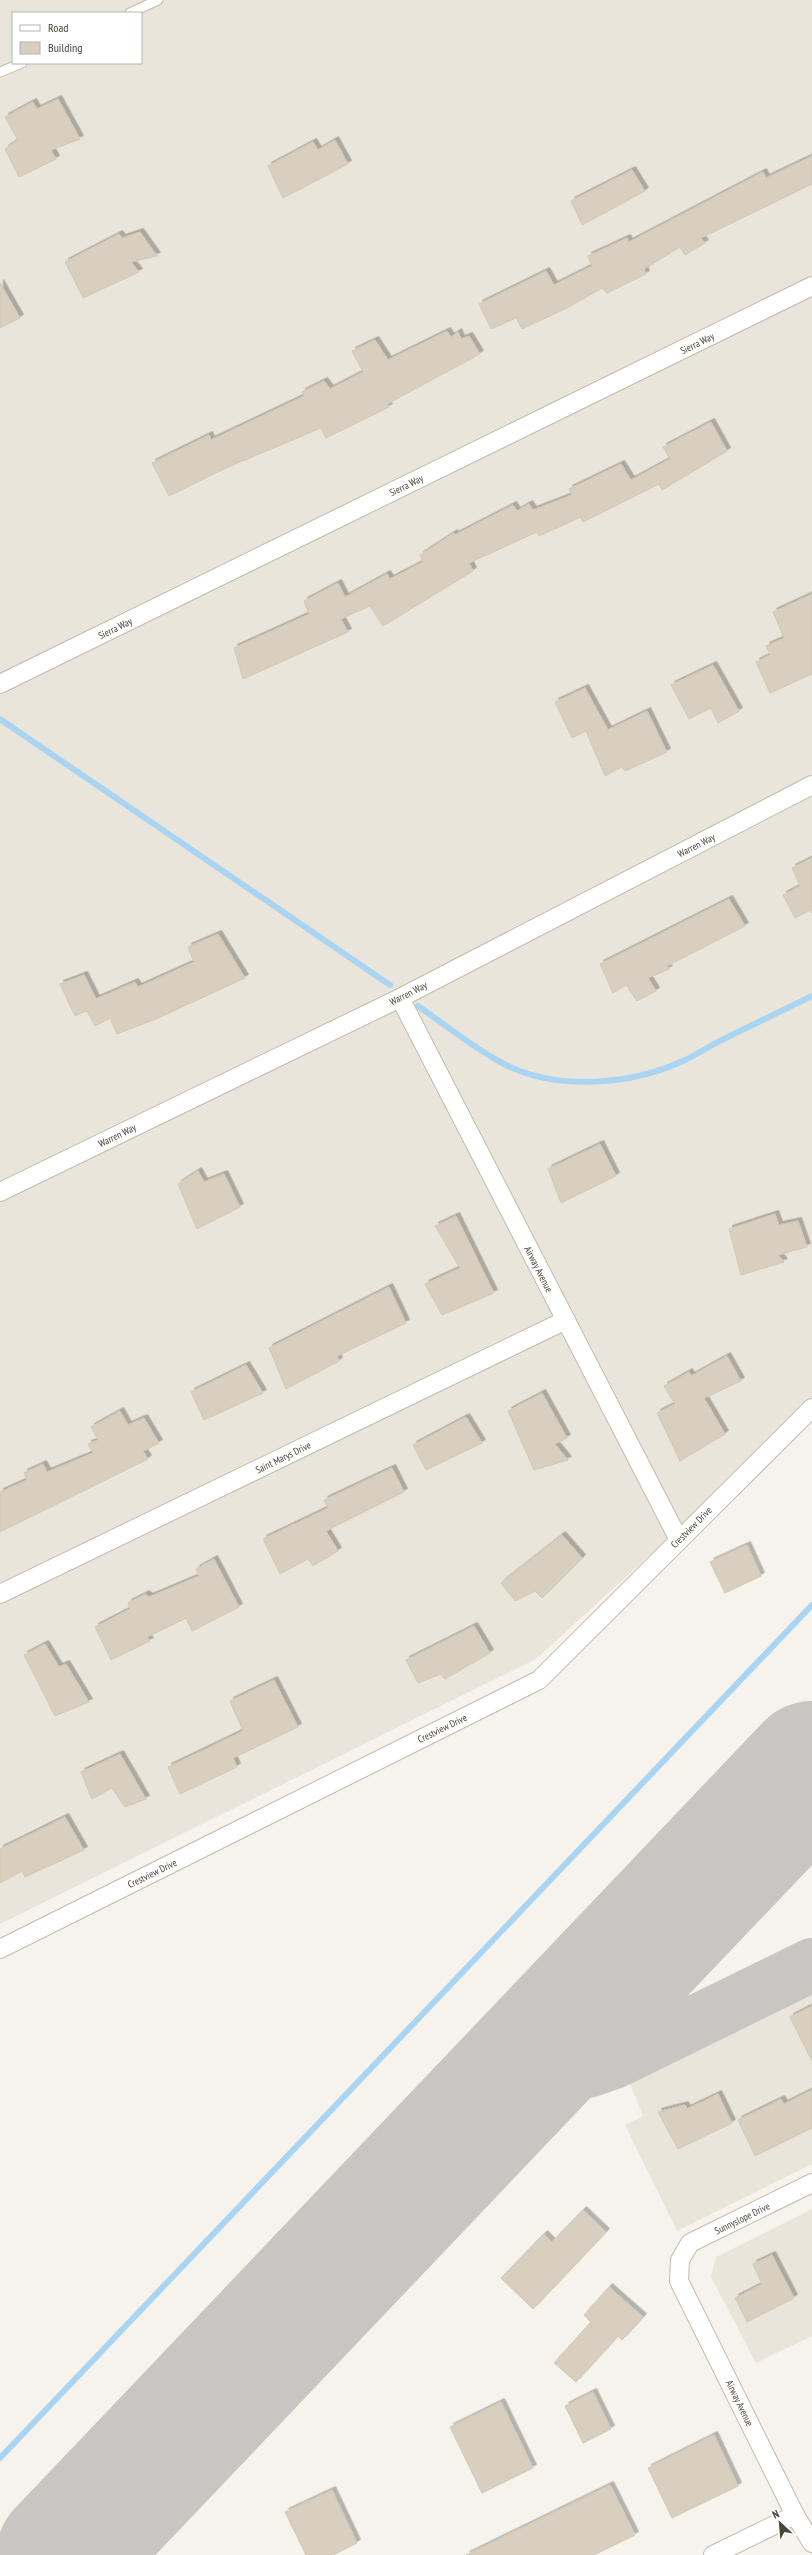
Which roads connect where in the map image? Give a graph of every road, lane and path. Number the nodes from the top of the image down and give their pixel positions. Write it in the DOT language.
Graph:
graph roads {
  1 [pos="158,0"];
  2 [pos="132,12"];
  3 [pos="20,64"];
  4 [pos="0,72"];
  5 [pos="812,286"];
  6 [pos="0,684"];
  7 [pos="812,785"];
  8 [pos="400,998"];
  9 [pos="0,1192"];
  10 [pos="566,1320"];
  11 [pos="812,1408"];
  12 [pos="678,1540"];
  13 [pos="0,1594"];
  14 [pos="0,1949"];
  15 [pos="812,2183"];
  16 [pos="680,2260"];
  17 [pos="796,2515"];
  18 [pos="812,2542"];
  19 [pos="713,2555"];
  1 -- 2 [label="lane"];
  3 -- 4 [label="lane"];
  5 -- 6 [label="street, Sierra Way"];
  7 -- 8 [label="street, Warren Way"];
  8 -- 9 [label="street, Warren Way"];
  8 -- 10 [label="street, Airway Avenue"];
  10 -- 12 [label="street, Airway Avenue"];
  10 -- 13 [label="street, Saint Marys Drive"];
  11 -- 12 [label="street, Crestview Drive"];
  12 -- 14 [label="street, Crestview Drive"];
  15 -- 16 [label="street, Sunnyslope Drive"];
  16 -- 17 [label="street, Airway Avenue"];
  17 -- 18 [label="street, Airway Avenue"];
  17 -- 19 [label="street"];
}
